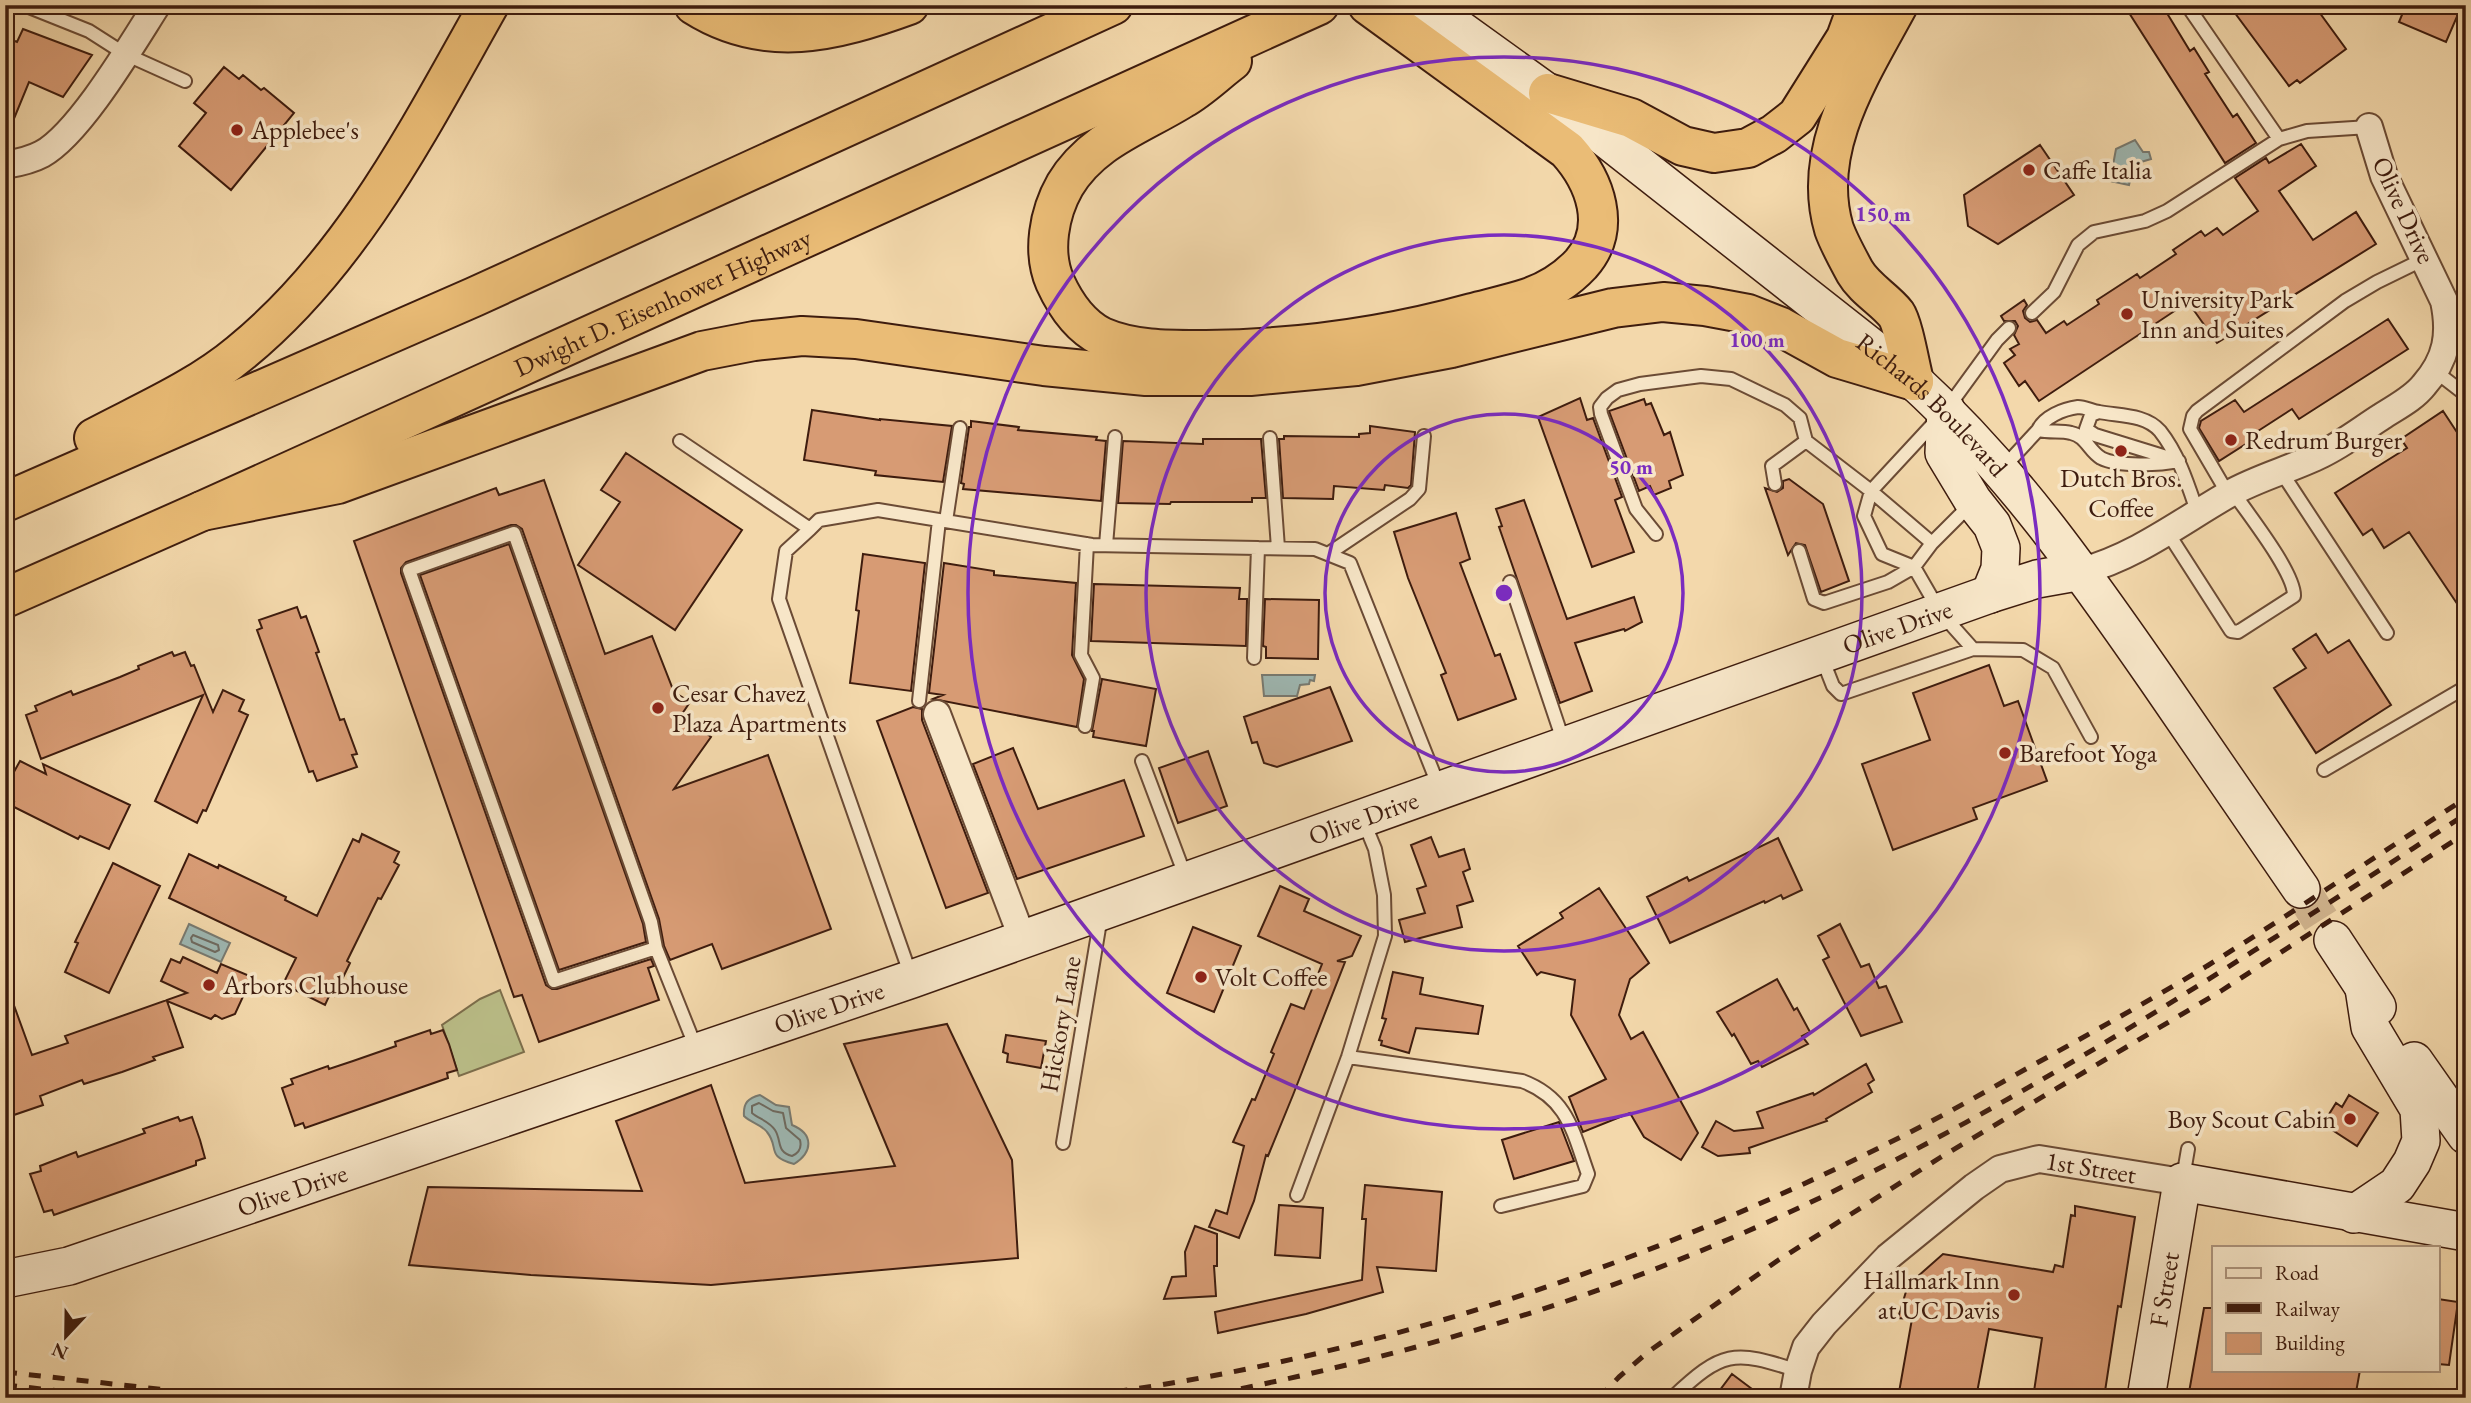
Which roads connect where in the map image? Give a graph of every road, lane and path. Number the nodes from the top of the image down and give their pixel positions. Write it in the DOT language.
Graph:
graph roads {
  1 [pos="24,5"];
  2 [pos="157,5"];
  3 [pos="489,5"];
  4 [pos="694,5"];
  5 [pos="909,5"];
  6 [pos="1113,5"];
  7 [pos="1320,5"];
  8 [pos="1368,5"];
  9 [pos="1858,5"];
  10 [pos="1898,5"];
  11 [pos="2187,5"];
  12 [pos="1452,16"];
  13 [pos="1281,23"];
  14 [pos="1414,23"];
  15 [pos="125,54"];
  16 [pos="185,81"];
  17 [pos="1548,93"];
  18 [pos="2369,127"];
  19 [pos="2279,139"];
  20 [pos="5,165"];
  21 [pos="2424,259"];
  22 [pos="2032,313"];
  23 [pos="2009,328"];
  24 [pos="2435,371"];
  25 [pos="1914,381"];
  26 [pos="2466,395"];
  27 [pos="1946,410"];
  28 [pos="2099,412"];
  29 [pos="960,428"];
  30 [pos="2038,430"];
  31 [pos="1115,436"];
  32 [pos="1424,436"];
  33 [pos="1270,438"];
  34 [pos="680,441"];
  35 [pos="1806,441"];
  36 [pos="2179,461"];
  37 [pos="2002,469"];
  38 [pos="2280,470"];
  39 [pos="1775,484"];
  40 [pos="5,486"];
  41 [pos="1871,491"];
  42 [pos="2231,493"];
  43 [pos="1973,501"];
  44 [pos="5,502"];
  45 [pos="202,511"];
  46 [pos="2198,514"];
  47 [pos="943,521"];
  48 [pos="810,529"];
  49 [pos="2168,533"];
  50 [pos="1656,534"];
  51 [pos="1087,544"];
  52 [pos="1932,544"];
  53 [pos="1106,545"];
  54 [pos="1258,548"];
  55 [pos="1278,548"];
  56 [pos="1799,551"];
  57 [pos="1328,554"];
  58 [pos="1914,567"];
  59 [pos="2082,571"];
  60 [pos="1510,582"];
  61 [pos="1990,594"];
  62 [pos="5,598"];
  63 [pos="1940,612"];
  64 [pos="2387,633"];
  65 [pos="1973,649"];
  66 [pos="1821,655"];
  67 [pos="1254,658"];
  68 [pos="2466,687"];
  69 [pos="928,708"];
  70 [pos="1085,726"];
  71 [pos="2091,737"];
  72 [pos="1565,747"];
  73 [pos="1142,761"];
  74 [pos="2324,770"];
  75 [pos="1441,791"];
  76 [pos="1363,818"];
  77 [pos="1187,881"];
  78 [pos="2301,888"];
  79 [pos="1102,911"];
  80 [pos="1023,940"];
  81 [pos="2333,940"];
  82 [pos="656,948"];
  83 [pos="912,979"];
  84 [pos="2364,988"];
  85 [pos="698,1051"];
  86 [pos="1348,1056"];
  87 [pos="2466,1135"];
  88 [pos="1063,1143"];
  89 [pos="2185,1166"];
  90 [pos="1297,1195"];
  91 [pos="1501,1206"];
  92 [pos="2354,1214"];
  93 [pos="2466,1232"];
  94 [pos="5,1279"];
  95 [pos="1798,1371"];
  96 [pos="1672,1398"];
  97 [pos="1793,1398"];
  98 [pos="2146,1398"];
  1 -- 15 [label="lane"];
  2 -- 15 [label="street"];
  3 -- 40 [label="highway"];
  4 -- 5 [label="highway"];
  6 -- 44 [label="highway"];
  7 -- 13 [label="highway, Dwight D. Eisenhower Highway"];
  8 -- 14 [label="highway"];
  9 -- 17 [label="highway"];
  10 -- 25 [label="highway"];
  11 -- 19 [label="lane"];
  12 -- 14 [label="street, Richards Boulevard"];
  12 -- 17 [label="street, Richards Boulevard"];
  13 -- 14 [label="highway"];
  13 -- 45 [label="highway, Dwight D. Eisenhower Highway"];
  15 -- 16 [label="lane"];
  15 -- 20 [label="street"];
  17 -- 25 [label="street, Richards Boulevard"];
  18 -- 19 [label="lane"];
  18 -- 21 [label="street, Olive Drive"];
  19 -- 22 [label="lane"];
  21 -- 24 [label="street, Olive Drive"];
  21 -- 42 [label="lane"];
  23 -- 27 [label="lane"];
  24 -- 26 [label="lane"];
  24 -- 38 [label="street, Olive Drive"];
  25 -- 27 [label="street, Richards Boulevard"];
  25 -- 45 [label="highway"];
  27 -- 37 [label="street, Richards Boulevard"];
  27 -- 41 [label="lane"];
  27 -- 43 [label="street"];
  28 -- 30 [label="lane"];
  28 -- 36 [label="lane"];
  28 -- 36 [label="lane"];
  29 -- 47 [label="lane"];
  30 -- 36 [label="lane"];
  30 -- 37 [label="lane"];
  31 -- 53 [label="lane"];
  32 -- 57 [label="lane"];
  33 -- 55 [label="lane"];
  34 -- 48 [label="lane"];
  35 -- 39 [label="lane"];
  35 -- 41 [label="lane"];
  35 -- 50 [label="lane"];
  36 -- 46 [label="lane"];
  37 -- 59 [label="street, Richards Boulevard"];
  38 -- 42 [label="street, Olive Drive"];
  38 -- 64 [label="lane"];
  41 -- 52 [label="lane"];
  41 -- 58 [label="lane"];
  42 -- 46 [label="street, Olive Drive"];
  42 -- 49 [label="lane"];
  43 -- 52 [label="lane"];
  43 -- 61 [label="street"];
  45 -- 62 [label="highway, Dwight D. Eisenhower Highway"];
  46 -- 49 [label="street, Olive Drive"];
  47 -- 48 [label="lane"];
  47 -- 51 [label="lane"];
  47 -- 69 [label="lane"];
  48 -- 83 [label="lane"];
  49 -- 59 [label="street, Olive Drive"];
  51 -- 53 [label="lane"];
  51 -- 70 [label="lane"];
  52 -- 58 [label="lane"];
  53 -- 54 [label="lane"];
  54 -- 55 [label="lane"];
  54 -- 67 [label="lane"];
  55 -- 57 [label="lane"];
  56 -- 58 [label="lane"];
  57 -- 75 [label="lane"];
  58 -- 63 [label="lane"];
  59 -- 61 [label="street, Olive Drive"];
  59 -- 78 [label="street, Richards Boulevard"];
  60 -- 72 [label="lane"];
  61 -- 63 [label="street, Olive Drive"];
  63 -- 65 [label="lane"];
  63 -- 66 [label="street, Olive Drive"];
  65 -- 66 [label="lane"];
  65 -- 71 [label="lane"];
  66 -- 72 [label="street, Olive Drive"];
  68 -- 74 [label="lane"];
  69 -- 80 [label="street"];
  72 -- 75 [label="street, Olive Drive"];
  73 -- 77 [label="lane"];
  75 -- 76 [label="street, Olive Drive"];
  76 -- 77 [label="street, Olive Drive"];
  76 -- 86 [label="lane"];
  77 -- 79 [label="street, Olive Drive"];
  79 -- 80 [label="street, Olive Drive"];
  79 -- 88 [label="lane, Hickory Lane"];
  80 -- 83 [label="street, Olive Drive"];
  81 -- 84 [label="street"];
  82 -- 82 [label="lane"];
  82 -- 85 [label="lane"];
  83 -- 85 [label="street, Olive Drive"];
  84 -- 87 [label="street"];
  84 -- 92 [label="street"];
  85 -- 94 [label="street, Olive Drive"];
  86 -- 90 [label="lane"];
  86 -- 91 [label="lane"];
  89 -- 92 [label="street, 1st Street"];
  89 -- 95 [label="street, 1st Street"];
  89 -- 98 [label="street, F Street"];
  92 -- 93 [label="street, 1st Street"];
  95 -- 96 [label="lane"];
  95 -- 97 [label="street, 1st Street"];
}
